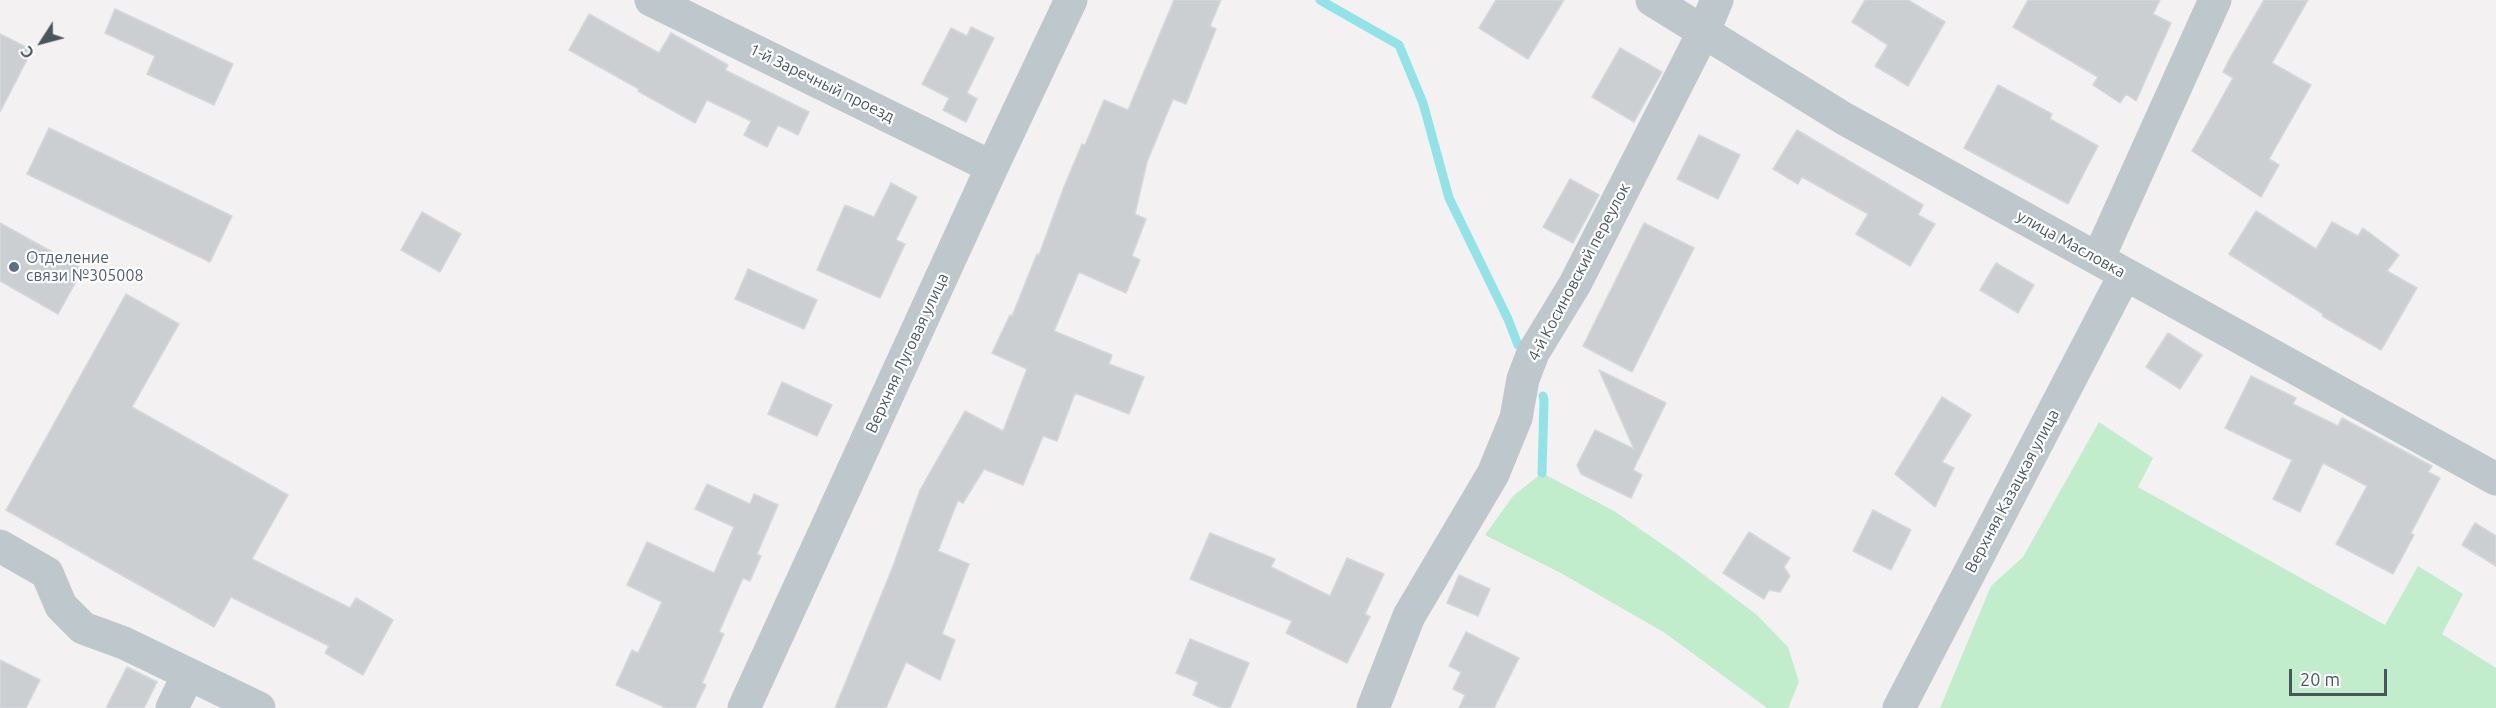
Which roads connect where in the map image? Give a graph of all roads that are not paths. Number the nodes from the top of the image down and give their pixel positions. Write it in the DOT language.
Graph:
graph roads {
  1 [pos="651,0"];
  2 [pos="1071,0"];
  3 [pos="1652,0"];
  4 [pos="1717,0"];
  5 [pos="2214,0"];
  6 [pos="1703,33"];
  7 [pos="992,167"];
  8 [pos="2112,267"];
  9 [pos="2496,479"];
  10 [pos="0,546"];
  11 [pos="188,675"];
  12 [pos="172,708"];
  13 [pos="259,708"];
  14 [pos="744,708"];
  15 [pos="1373,708"];
  16 [pos="1899,708"];
  1 -- 7 [label="street, 1-й Заречный проезд"];
  2 -- 7 [label="street, Верхняя Луговая улица"];
  3 -- 6 [label="street, улица Масловка"];
  4 -- 6 [label="street, 4-й Косиновский переулок"];
  5 -- 8 [label="street, Верхняя Казацкая улица"];
  6 -- 8 [label="street, улица Масловка"];
  6 -- 15 [label="street, 4-й Косиновский переулок"];
  7 -- 14 [label="street, Верхняя Луговая улица"];
  8 -- 9 [label="street, улица Масловка"];
  8 -- 16 [label="street, Верхняя Казацкая улица"];
  10 -- 11 [label="street"];
  11 -- 12 [label="street"];
  11 -- 13 [label="street"];
}
